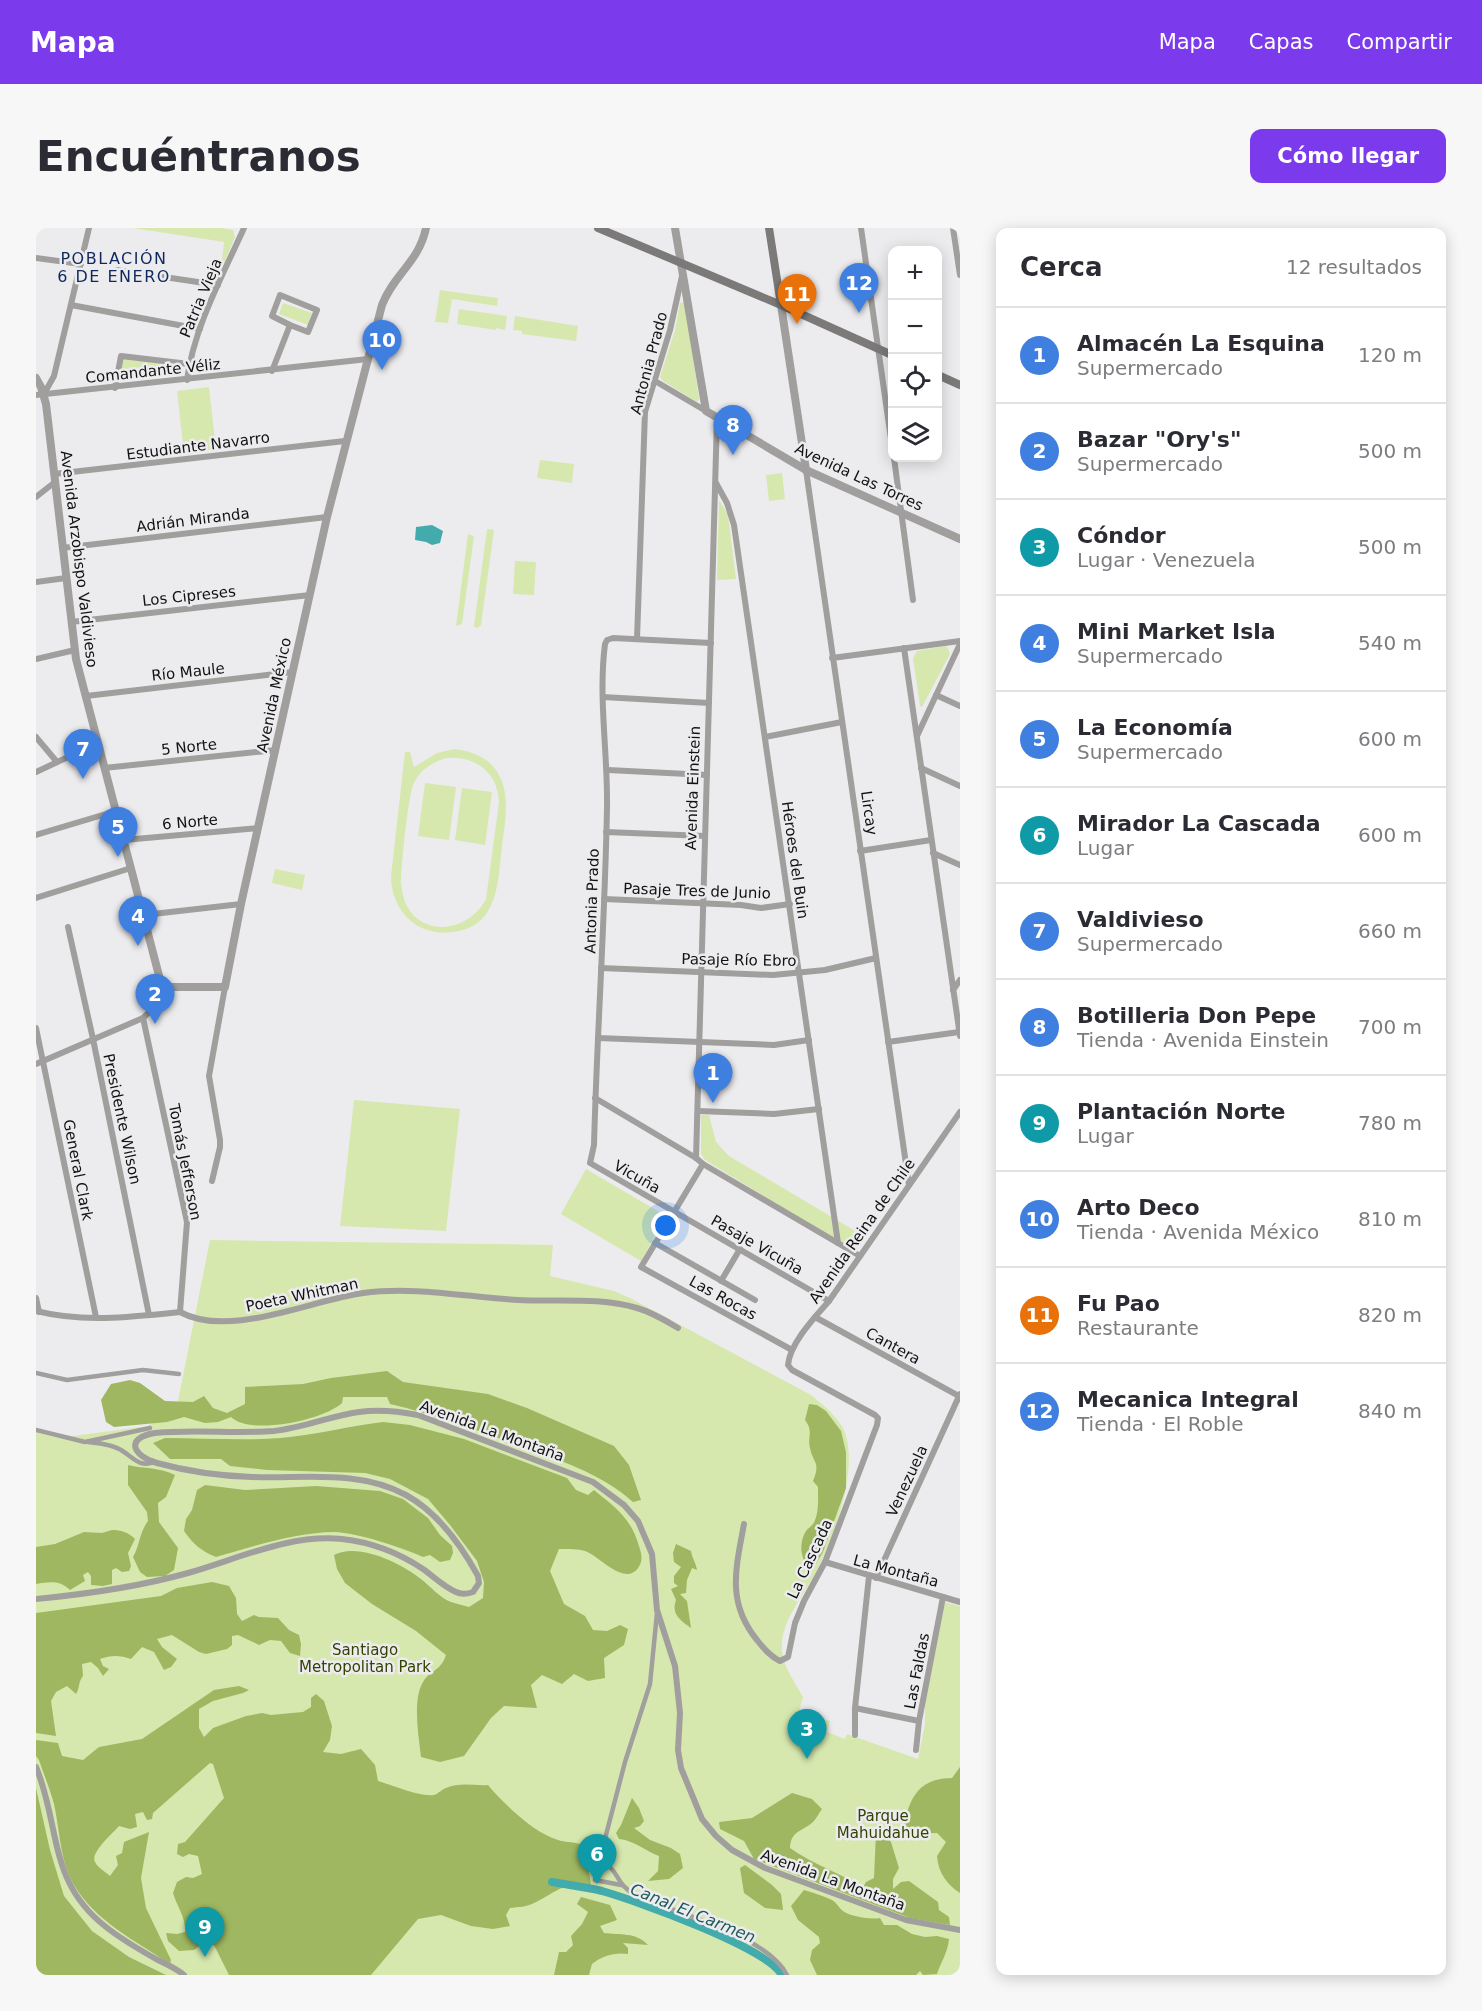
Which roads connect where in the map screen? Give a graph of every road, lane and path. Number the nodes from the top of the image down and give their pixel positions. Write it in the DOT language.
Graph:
graph roads {
  1 [pos="89,228"];
  2 [pos="243,228"];
  3 [pos="426,228"];
  4 [pos="598,228"];
  5 [pos="675,228"];
  6 [pos="769,228"];
  7 [pos="861,228"];
  8 [pos="953,228"];
  9 [pos="36,258"];
  10 [pos="681,263"];
  11 [pos="81,264"];
  12 [pos="117,270"];
  13 [pos="682,274"];
  14 [pos="960,275"];
  15 [pos="218,285"];
  16 [pos="71,305"];
  17 [pos="781,305"];
  18 [pos="290,324"];
  19 [pos="200,328"];
  20 [pos="879,349"];
  21 [pos="890,354"];
  22 [pos="368,359"];
  23 [pos="189,364"];
  24 [pos="272,370"];
  25 [pos="942,377"];
  26 [pos="36,378"];
  27 [pos="187,380"];
  28 [pos="655,381"];
  29 [pos="960,385"];
  30 [pos="115,388"];
  31 [pos="40,395"];
  32 [pos="706,411"];
  33 [pos="888,416"];
  34 [pos="717,418"];
  35 [pos="345,441"];
  36 [pos="802,444"];
  37 [pos="789,459"];
  38 [pos="895,462"];
  39 [pos="806,470"];
  40 [pos="55,478"];
  41 [pos="716,483"];
  42 [pos="36,497"];
  43 [pos="901,512"];
  44 [pos="327,517"];
  45 [pos="960,539"];
  46 [pos="62,548"];
  47 [pos="66,578"];
  48 [pos="36,582"];
  49 [pos="310,595"];
  50 [pos="913,600"];
  51 [pos="71,622"];
  52 [pos="637,639"];
  53 [pos="960,642"];
  54 [pos="711,643"];
  55 [pos="904,648"];
  56 [pos="75,650"];
  57 [pos="832,658"];
  58 [pos="36,659"];
  59 [pos="292,672"];
  60 [pos="936,695"];
  61 [pos="86,696"];
  62 [pos="603,697"];
  63 [pos="709,703"];
  64 [pos="960,706"];
  65 [pos="842,722"];
  66 [pos="36,737"];
  67 [pos="765,737"];
  68 [pos="916,737"];
  69 [pos="98,743"];
  70 [pos="276,750"];
  71 [pos="57,762"];
  72 [pos="104,768"];
  73 [pos="921,768"];
  74 [pos="608,770"];
  75 [pos="36,772"];
  76 [pos="707,775"];
  77 [pos="960,786"];
  78 [pos="116,811"];
  79 [pos="258,828"];
  80 [pos="606,832"];
  81 [pos="36,835"];
  82 [pos="705,836"];
  83 [pos="124,840"];
  84 [pos="931,840"];
  85 [pos="861,851"];
  86 [pos="933,853"];
  87 [pos="960,865"];
  88 [pos="131,868"];
  89 [pos="36,898"];
  90 [pos="604,899"];
  91 [pos="241,904"];
  92 [pos="703,904"];
  93 [pos="789,904"];
  94 [pos="144,915"];
  95 [pos="68,927"];
  96 [pos="876,958"];
  97 [pos="601,968"];
  98 [pos="701,972"];
  99 [pos="800,973"];
  100 [pos="960,980"];
  101 [pos="162,987"];
  102 [pos="225,987"];
  103 [pos="953,990"];
  104 [pos="143,1018"];
  105 [pos="36,1028"];
  106 [pos="959,1034"];
  107 [pos="598,1038"];
  108 [pos="93,1039"];
  109 [pos="809,1040"];
  110 [pos="699,1041"];
  111 [pos="888,1042"];
  112 [pos="44,1061"];
  113 [pos="36,1064"];
  114 [pos="595,1098"];
  115 [pos="819,1109"];
  116 [pos="698,1111"];
  117 [pos="960,1112"];
  118 [pos="696,1158"];
  119 [pos="590,1163"];
  120 [pos="703,1164"];
  121 [pos="212,1181"];
  122 [pos="909,1185"];
  123 [pos="673,1211"];
  124 [pos="655,1243"];
  125 [pos="838,1243"];
  126 [pos="740,1249"];
  127 [pos="860,1256"];
  128 [pos="721,1281"];
  129 [pos="36,1298"];
  130 [pos="755,1300"];
  131 [pos="829,1300"];
  132 [pos="37,1311"];
  133 [pos="180,1312"];
  134 [pos="150,1315"];
  135 [pos="96,1317"];
  136 [pos="815,1317"];
  137 [pos="678,1328"];
  138 [pos="792,1350"];
  139 [pos="788,1365"];
  140 [pos="36,1373"];
  141 [pos="179,1374"];
  142 [pos="959,1395"];
  143 [pos="150,1428"];
  144 [pos="36,1430"];
  145 [pos="88,1441"];
  146 [pos="155,1462"];
  147 [pos="744,1524"];
  148 [pos="825,1563"];
  149 [pos="872,1577"];
  150 [pos="943,1597"];
  151 [pos="36,1599"];
  152 [pos="960,1602"];
  153 [pos="657,1610"];
  154 [pos="855,1708"];
  155 [pos="920,1721"];
  156 [pos="855,1735"];
  157 [pos="916,1750"];
  158 [pos="36,1767"];
  159 [pos="600,1858"];
  160 [pos="621,1885"];
  161 [pos="960,1930"];
  162 [pos="184,1975"];
  163 [pos="787,1975"];
  1 -- 11 [label="street"];
  2 -- 15 [label="street, Patria Vieja"];
  3 -- 22 [label="street, Avenida México"];
  4 -- 10 [label="main road"];
  5 -- 10 [label="street"];
  6 -- 17 [label="main road, Lircay"];
  7 -- 20 [label="street"];
  8 -- 14 [label="street"];
  9 -- 11 [label="street"];
  10 -- 13 [label="street"];
  10 -- 17 [label="main road"];
  11 -- 16 [label="street"];
  12 -- 15 [label="street"];
  13 -- 28 [label="street, Antonia Prado"];
  13 -- 32 [label="street"];
  15 -- 19 [label="street, Patria Vieja"];
  16 -- 19 [label="street"];
  16 -- 31 [label="street"];
  17 -- 20 [label="main road"];
  17 -- 36 [label="street, Lircay"];
  18 -- 18 [label="street"];
  18 -- 24 [label="street"];
  19 -- 23 [label="street, Patria Vieja"];
  20 -- 21 [label="main road"];
  20 -- 33 [label="street"];
  22 -- 24 [label="street, Comandante Véliz"];
  22 -- 35 [label="street, Avenida México"];
  23 -- 27 [label="street, Patria Vieja"];
  23 -- 30 [label="street"];
  24 -- 27 [label="street, Comandante Véliz"];
  25 -- 29 [label="main road"];
  26 -- 31 [label="street, Avenida Arzobispo Valdivieso"];
  27 -- 30 [label="street, Comandante Véliz"];
  28 -- 32 [label="street, Avenida Las Torres"];
  28 -- 52 [label="street, Antonia Prado"];
  30 -- 31 [label="street, Comandante Véliz"];
  31 -- 40 [label="street, Avenida Arzobispo Valdivieso"];
  32 -- 34 [label="street, Avenida Las Torres"];
  34 -- 37 [label="street, Avenida Las Torres"];
  34 -- 41 [label="street, Avenida Einstein"];
  35 -- 40 [label="street, Estudiante Navarro"];
  35 -- 44 [label="street, Avenida México"];
  36 -- 37 [label="street"];
  36 -- 39 [label="street, Lircay"];
  37 -- 39 [label="street, Avenida Las Torres"];
  38 -- 43 [label="street"];
  39 -- 43 [label="street, Avenida Las Torres"];
  39 -- 57 [label="street, Lircay"];
  40 -- 42 [label="street"];
  40 -- 46 [label="street, Avenida Arzobispo Valdivieso"];
  41 -- 54 [label="street, Avenida Einstein"];
  41 -- 67 [label="street, Héroes del Buin"];
  43 -- 45 [label="street, Avenida Las Torres"];
  43 -- 50 [label="street"];
  44 -- 46 [label="street, Adrián Miranda"];
  44 -- 49 [label="street, Avenida México"];
  46 -- 47 [label="street, Avenida Arzobispo Valdivieso"];
  47 -- 48 [label="street"];
  47 -- 51 [label="street, Avenida Arzobispo Valdivieso"];
  49 -- 51 [label="street, Los Cipreses"];
  49 -- 59 [label="street, Avenida México"];
  51 -- 56 [label="street, Avenida Arzobispo Valdivieso"];
  52 -- 54 [label="street"];
  52 -- 62 [label="street, Antonia Prado"];
  53 -- 55 [label="street"];
  53 -- 60 [label="street"];
  54 -- 63 [label="street, Avenida Einstein"];
  55 -- 57 [label="street"];
  55 -- 68 [label="street"];
  56 -- 58 [label="street"];
  56 -- 61 [label="street, Avenida Arzobispo Valdivieso"];
  57 -- 65 [label="street, Lircay"];
  59 -- 61 [label="street, Río Maule"];
  59 -- 70 [label="street, Avenida México"];
  60 -- 64 [label="street"];
  60 -- 68 [label="street"];
  61 -- 69 [label="street, Avenida Arzobispo Valdivieso"];
  62 -- 63 [label="street"];
  62 -- 74 [label="street, Antonia Prado"];
  63 -- 76 [label="street, Avenida Einstein"];
  65 -- 67 [label="street"];
  65 -- 85 [label="street, Lircay"];
  66 -- 71 [label="street"];
  67 -- 93 [label="street, Héroes del Buin"];
  68 -- 73 [label="street"];
  69 -- 71 [label="street"];
  69 -- 72 [label="street, Avenida Arzobispo Valdivieso"];
  70 -- 72 [label="street, 5 Norte"];
  70 -- 79 [label="street, Avenida México"];
  71 -- 75 [label="street"];
  72 -- 78 [label="street, Avenida Arzobispo Valdivieso"];
  73 -- 77 [label="street"];
  73 -- 84 [label="street"];
  74 -- 76 [label="street"];
  74 -- 80 [label="street, Antonia Prado"];
  76 -- 82 [label="street, Avenida Einstein"];
  78 -- 81 [label="street"];
  78 -- 83 [label="street, Avenida Arzobispo Valdivieso"];
  79 -- 83 [label="street, 6 Norte"];
  79 -- 91 [label="street, Avenida México"];
  80 -- 82 [label="street"];
  80 -- 90 [label="street, Antonia Prado"];
  82 -- 92 [label="street, Avenida Einstein"];
  83 -- 88 [label="street, Avenida Arzobispo Valdivieso"];
  84 -- 85 [label="street"];
  84 -- 86 [label="street"];
  85 -- 96 [label="street, Lircay"];
  86 -- 87 [label="street"];
  86 -- 103 [label="street"];
  88 -- 89 [label="street"];
  88 -- 94 [label="street, Avenida Arzobispo Valdivieso"];
  90 -- 92 [label="street, Pasaje Tres de Junio"];
  90 -- 97 [label="street, Antonia Prado"];
  91 -- 94 [label="street"];
  91 -- 102 [label="street, Avenida México"];
  92 -- 93 [label="street, Pasaje Tres de Junio"];
  92 -- 98 [label="street, Avenida Einstein"];
  93 -- 99 [label="street, Héroes del Buin"];
  94 -- 101 [label="street, Avenida Arzobispo Valdivieso"];
  95 -- 108 [label="street, Presidente Wilson"];
  96 -- 99 [label="street, Pasaje Río Ebro"];
  96 -- 111 [label="street, Lircay"];
  97 -- 98 [label="street, Pasaje Río Ebro"];
  97 -- 107 [label="street, Antonia Prado"];
  98 -- 99 [label="street, Pasaje Río Ebro"];
  98 -- 110 [label="street, Avenida Einstein"];
  99 -- 109 [label="street, Héroes del Buin"];
  100 -- 103 [label="street"];
  101 -- 102 [label="street"];
  101 -- 104 [label="street"];
  102 -- 121 [label="street, Avenida México"];
  103 -- 106 [label="street"];
  104 -- 108 [label="street"];
  104 -- 133 [label="street, Tomás Jefferson"];
  105 -- 112 [label="street, General Clark"];
  106 -- 111 [label="street"];
  107 -- 110 [label="street"];
  107 -- 114 [label="street, Antonia Prado"];
  108 -- 112 [label="street"];
  108 -- 134 [label="street, Presidente Wilson"];
  109 -- 110 [label="street"];
  109 -- 115 [label="street, Héroes del Buin"];
  110 -- 116 [label="street, Avenida Einstein"];
  111 -- 122 [label="street, Lircay"];
  112 -- 113 [label="street"];
  112 -- 135 [label="street, General Clark"];
  114 -- 118 [label="street"];
  114 -- 119 [label="street, Antonia Prado"];
  115 -- 116 [label="street"];
  115 -- 125 [label="street, Héroes del Buin"];
  116 -- 118 [label="street, Avenida Einstein"];
  117 -- 122 [label="street, Avenida Reina de Chile"];
  118 -- 120 [label="street"];
  119 -- 123 [label="street, Vicuña"];
  120 -- 123 [label="street"];
  120 -- 125 [label="street"];
  122 -- 127 [label="street, Avenida Reina de Chile"];
  123 -- 124 [label="street"];
  123 -- 126 [label="street, Pasaje Vicuña"];
  124 -- 128 [label="street"];
  124 -- 138 [label="street, Las Rocas"];
  125 -- 127 [label="street"];
  126 -- 128 [label="street"];
  126 -- 131 [label="street, Pasaje Vicuña"];
  127 -- 131 [label="street, Avenida Reina de Chile"];
  128 -- 130 [label="street"];
  129 -- 132 [label="street"];
  131 -- 136 [label="street, Avenida Reina de Chile"];
  132 -- 135 [label="street, Poeta Whitman"];
  133 -- 134 [label="street, Poeta Whitman"];
  133 -- 137 [label="street, Poeta Whitman"];
  134 -- 135 [label="street, Poeta Whitman"];
  136 -- 138 [label="street, Avenida Reina de Chile"];
  136 -- 142 [label="street, Cantera"];
  138 -- 139 [label="street, Avenida Reina de Chile"];
  139 -- 148 [label="street, La Cascada"];
  140 -- 141 [label="street"];
  142 -- 149 [label="street, Venezuela"];
  143 -- 145 [label="street"];
  144 -- 145 [label="street"];
  145 -- 146 [label="street"];
  146 -- 151 [label="street"];
  146 -- 153 [label="street, Avenida La Montaña"];
  147 -- 148 [label="street, La Cascada"];
  148 -- 149 [label="street, La Montaña"];
  149 -- 150 [label="street, La Montaña"];
  149 -- 154 [label="street, Venezuela"];
  150 -- 152 [label="street, La Montaña"];
  150 -- 155 [label="street, Las Faldas"];
  153 -- 159 [label="street"];
  153 -- 161 [label="street, Avenida La Montaña"];
  154 -- 155 [label="street"];
  154 -- 156 [label="street, Venezuela"];
  155 -- 157 [label="street, Las Faldas"];
  158 -- 162 [label="street"];
  159 -- 160 [label="street"];
  159 -- 160 [label="street"];
  160 -- 163 [label="street"];
}
